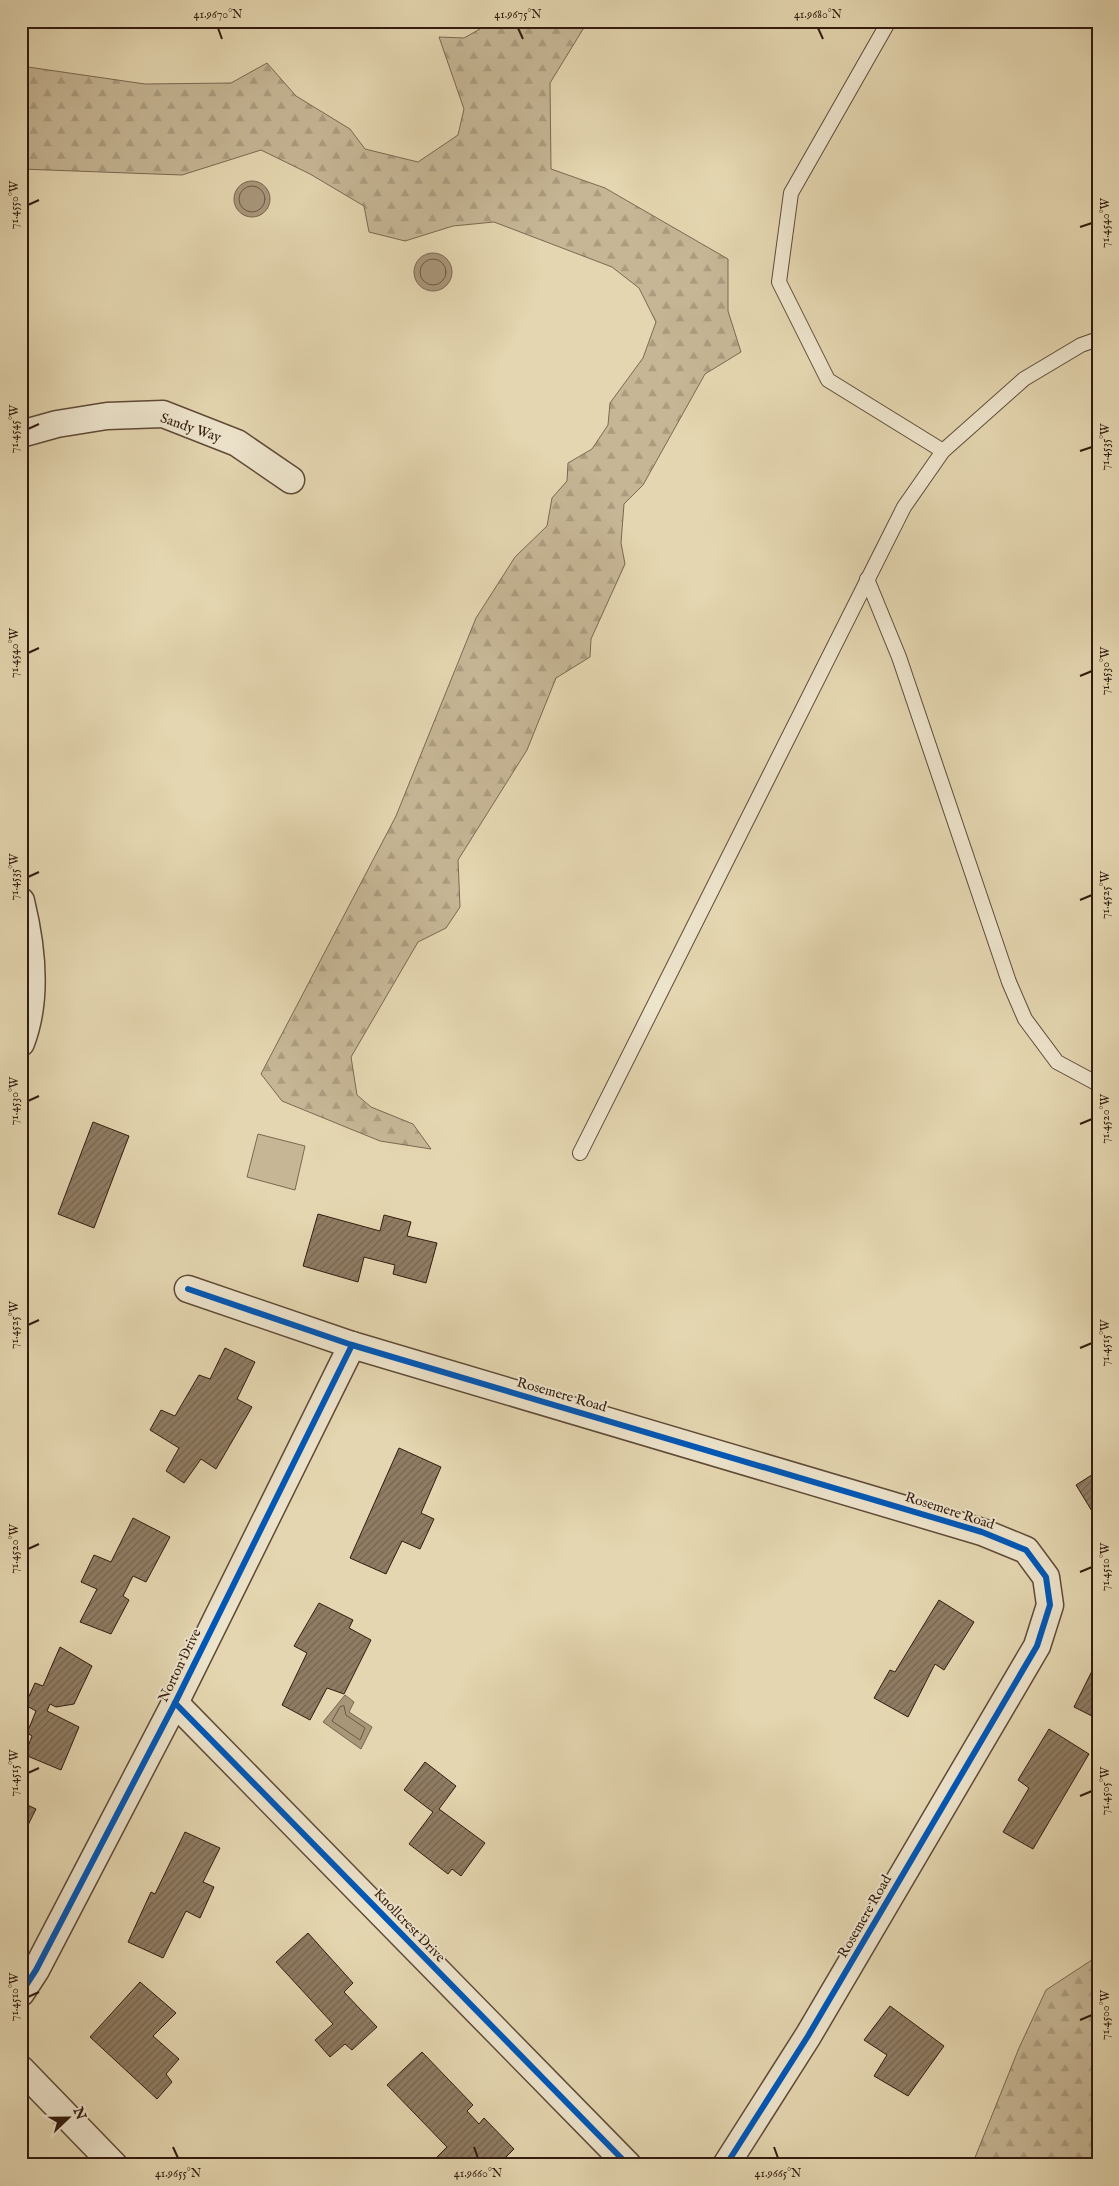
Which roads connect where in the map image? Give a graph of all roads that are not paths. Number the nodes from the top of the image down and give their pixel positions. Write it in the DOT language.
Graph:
graph roads {
  1 [pos="889,21"];
  2 [pos="1098,339"];
  3 [pos="21,434"];
  4 [pos="943,451"];
  5 [pos="291,480"];
  6 [pos="867,579"];
  7 [pos="21,901"];
  8 [pos="21,1043"];
  9 [pos="1098,1084"];
  10 [pos="580,1153"];
  11 [pos="188,1289"];
  12 [pos="352,1345"];
  13 [pos="175,1703"];
  14 [pos="21,1993"];
  15 [pos="21,2069"];
  16 [pos="114,2165"];
  17 [pos="628,2165"];
  18 [pos="726,2165"];
  1 -- 4 [label="lane"];
  2 -- 4 [label="lane"];
  3 -- 5 [label="street, Sandy Way"];
  4 -- 6 [label="lane"];
  6 -- 9 [label="lane"];
  6 -- 10 [label="lane"];
  7 -- 8 [label="street"];
  11 -- 12 [label="street, Rosemere Road"];
  12 -- 13 [label="street, Norton Drive"];
  12 -- 18 [label="street, Rosemere Road"];
  13 -- 14 [label="street, Norton Drive"];
  13 -- 17 [label="street, Knollcrest Drive"];
  15 -- 16 [label="street"];
}
